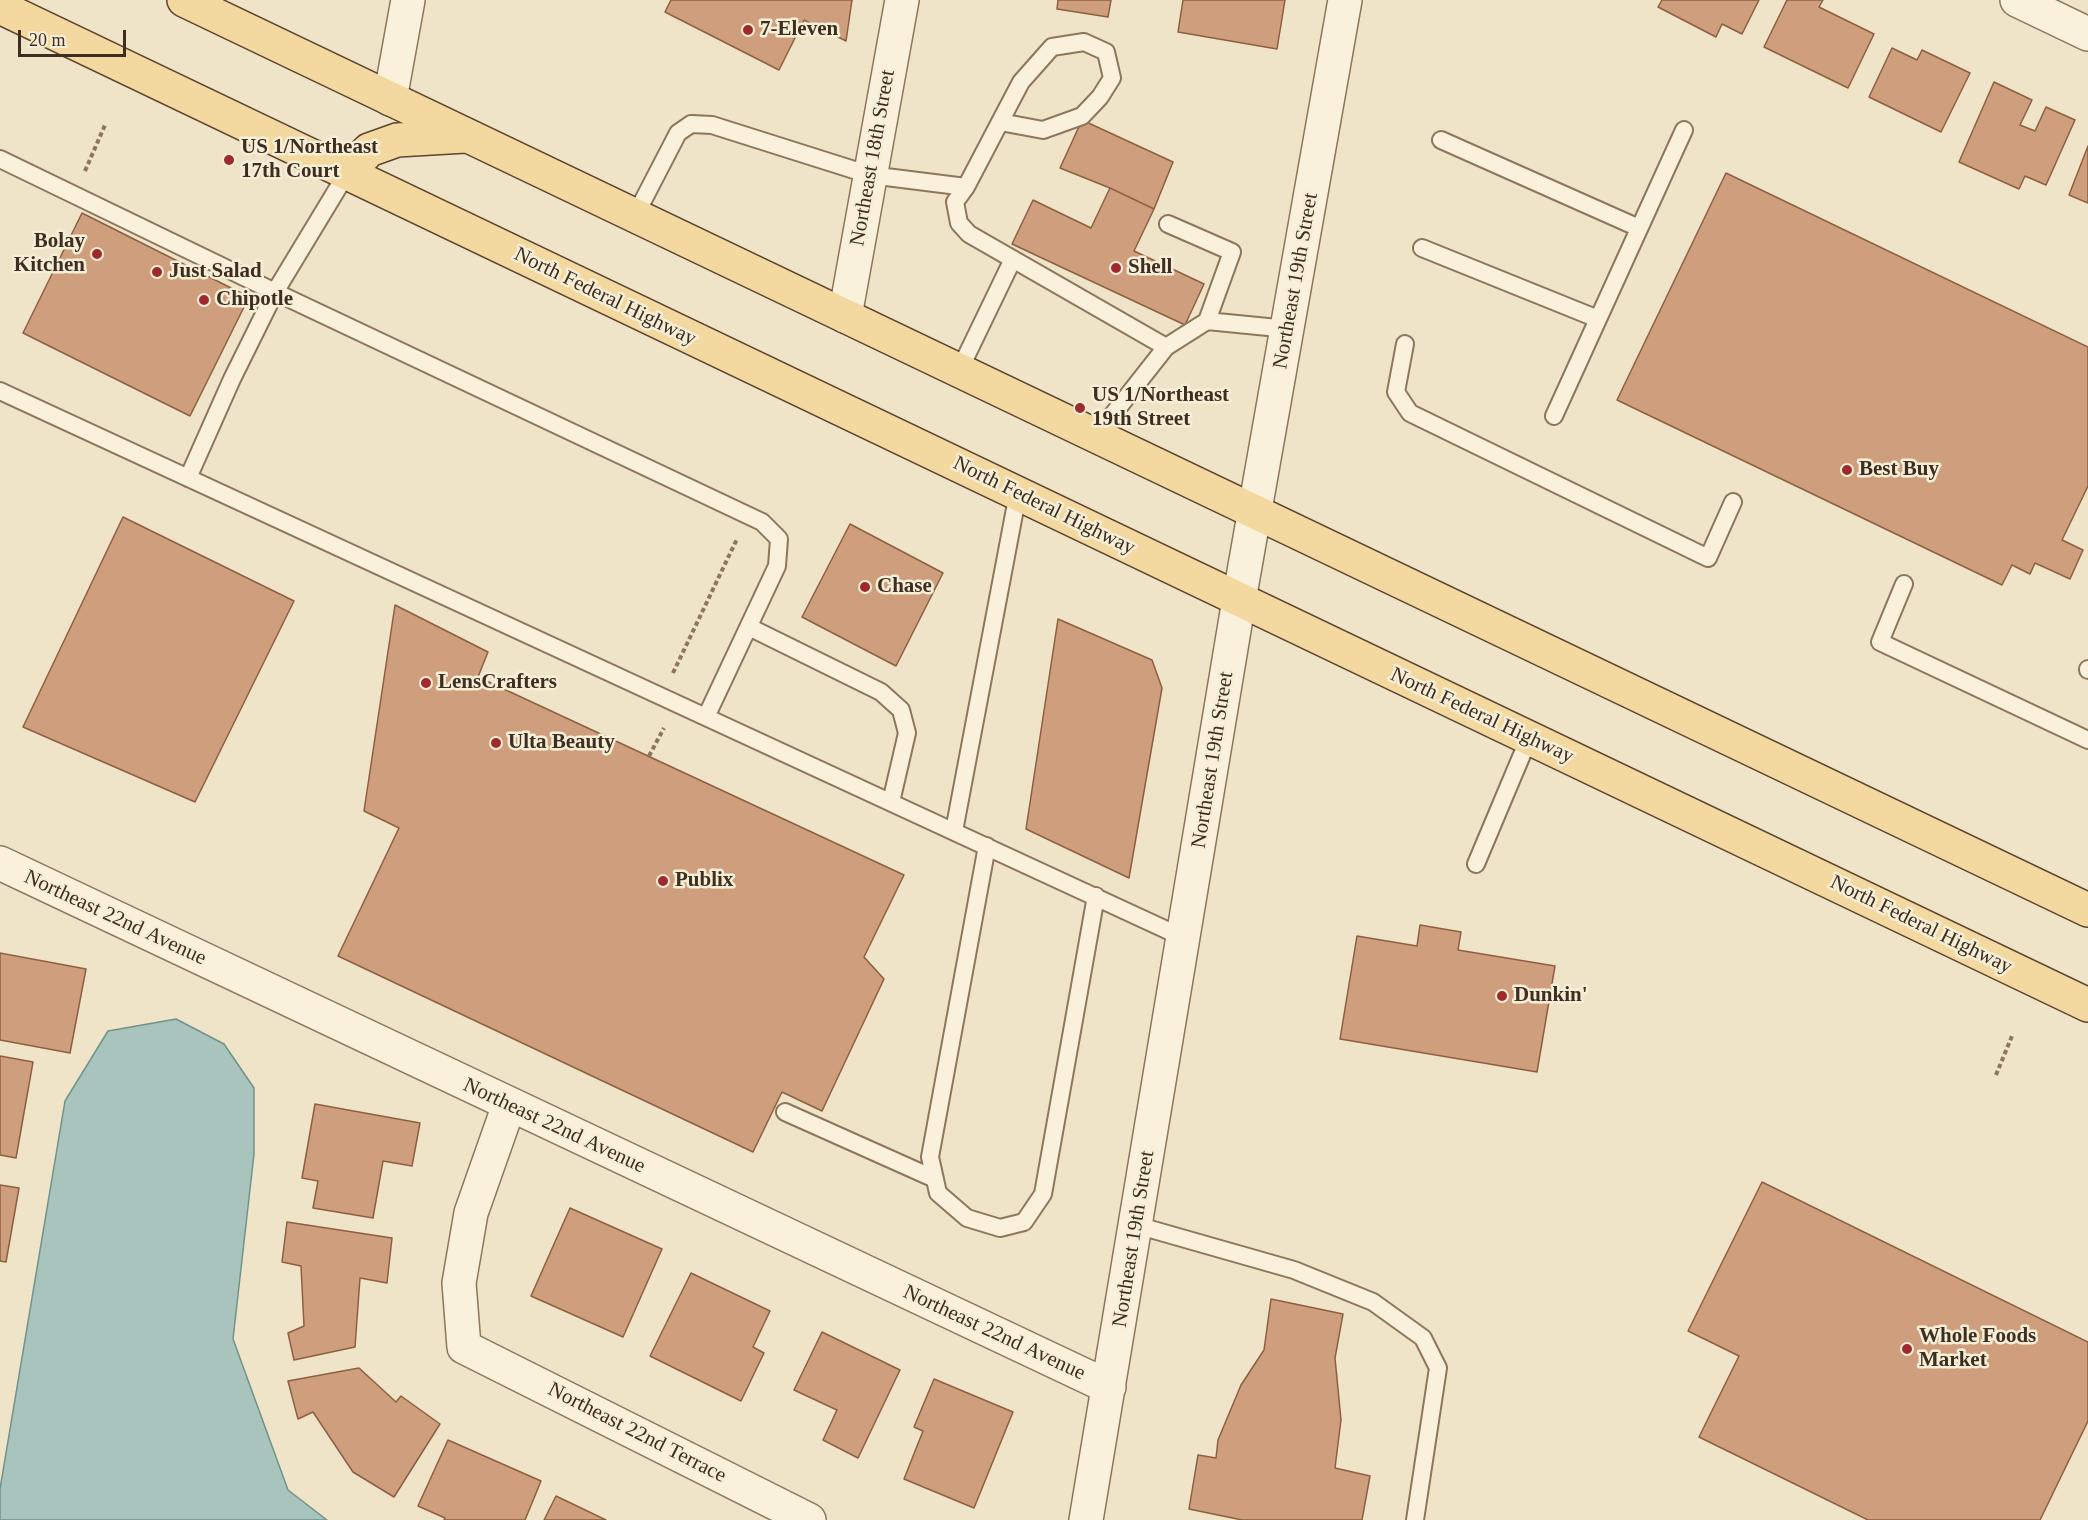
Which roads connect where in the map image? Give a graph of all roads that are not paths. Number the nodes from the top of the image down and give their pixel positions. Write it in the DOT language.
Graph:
graph roads {
  1 [pos="408,0"];
  2 [pos="902,0"];
  3 [pos="1345,0"];
  4 [pos="2017,0"];
  5 [pos="197,3"];
  6 [pos="0,7"];
  7 [pos="2088,34"];
  8 [pos="390,99"];
  9 [pos="1000,122"];
  10 [pos="1684,130"];
  11 [pos="467,135"];
  12 [pos="1441,140"];
  13 [pos="0,159"];
  14 [pos="347,173"];
  15 [pos="870,175"];
  16 [pos="966,187"];
  17 [pos="635,216"];
  18 [pos="1168,224"];
  19 [pos="1639,228"];
  20 [pos="1422,248"];
  21 [pos="1013,259"];
  22 [pos="275,292"];
  23 [pos="845,316"];
  24 [pos="1598,319"];
  25 [pos="1207,321"];
  26 [pos="1288,329"];
  27 [pos="1405,344"];
  28 [pos="1167,347"];
  29 [pos="959,370"];
  30 [pos="0,391"];
  31 [pos="1554,416"];
  32 [pos="1096,436"];
  33 [pos="188,478"];
  34 [pos="1018,494"];
  35 [pos="1732,502"];
  36 [pos="1256,512"];
  37 [pos="1904,584"];
  38 [pos="1239,600"];
  39 [pos="749,627"];
  40 [pos="706,717"];
  41 [pos="1529,738"];
  42 [pos="2088,740"];
  43 [pos="891,802"];
  44 [pos="954,831"];
  45 [pos="987,846"];
  46 [pos="0,863"];
  47 [pos="1476,864"];
  48 [pos="1096,896"];
  49 [pos="2088,910"];
  50 [pos="1184,938"];
  51 [pos="2088,1005"];
  52 [pos="509,1105"];
  53 [pos="785,1112"];
  54 [pos="935,1179"];
  55 [pos="1136,1225"];
  56 [pos="1109,1387"];
  57 [pos="809,1520"];
  58 [pos="1086,1520"];
  59 [pos="1415,1520"];
  1 -- 8 [label="street"];
  2 -- 15 [label="street, Northeast 18th Street"];
  3 -- 26 [label="street, Northeast 19th Street"];
  4 -- 7 [label="street"];
  5 -- 8 [label="main road"];
  6 -- 14 [label="main road, North Federal Highway"];
  8 -- 11 [label="main road"];
  9 -- 9 [label="lane"];
  9 -- 16 [label="lane"];
  10 -- 19 [label="lane"];
  11 -- 14 [label="main road"];
  11 -- 17 [label="main road"];
  12 -- 19 [label="lane"];
  13 -- 22 [label="lane"];
  14 -- 22 [label="lane"];
  14 -- 34 [label="main road, North Federal Highway"];
  15 -- 16 [label="lane"];
  15 -- 17 [label="lane"];
  15 -- 23 [label="street, Northeast 18th Street"];
  16 -- 21 [label="lane"];
  17 -- 23 [label="main road"];
  18 -- 25 [label="lane"];
  19 -- 24 [label="lane"];
  20 -- 24 [label="lane"];
  21 -- 28 [label="lane"];
  21 -- 29 [label="lane"];
  22 -- 33 [label="lane"];
  22 -- 39 [label="lane"];
  23 -- 29 [label="main road"];
  24 -- 31 [label="lane"];
  25 -- 26 [label="lane"];
  25 -- 28 [label="lane"];
  26 -- 36 [label="street, Northeast 19th Street"];
  27 -- 35 [label="lane"];
  28 -- 32 [label="lane"];
  29 -- 32 [label="main road"];
  30 -- 33 [label="lane"];
  32 -- 36 [label="main road"];
  33 -- 40 [label="lane"];
  34 -- 38 [label="main road, North Federal Highway"];
  34 -- 44 [label="lane"];
  36 -- 38 [label="street, Northeast 19th Street"];
  36 -- 49 [label="main road"];
  37 -- 42 [label="lane"];
  38 -- 41 [label="main road, North Federal Highway"];
  38 -- 50 [label="street, Northeast 19th Street"];
  39 -- 40 [label="lane"];
  39 -- 43 [label="lane"];
  40 -- 43 [label="lane"];
  41 -- 47 [label="lane"];
  41 -- 51 [label="main road, North Federal Highway"];
  43 -- 44 [label="lane"];
  44 -- 45 [label="lane"];
  45 -- 48 [label="lane"];
  45 -- 54 [label="lane"];
  46 -- 52 [label="street, Northeast 22nd Avenue"];
  48 -- 50 [label="lane"];
  48 -- 54 [label="lane"];
  50 -- 55 [label="street, Northeast 19th Street"];
  52 -- 56 [label="street, Northeast 22nd Avenue"];
  52 -- 57 [label="street, Northeast 22nd Terrace"];
  53 -- 54 [label="lane"];
  55 -- 56 [label="street, Northeast 19th Street"];
  55 -- 59 [label="lane"];
  56 -- 58 [label="street, Northeast 19th Street"];
}
